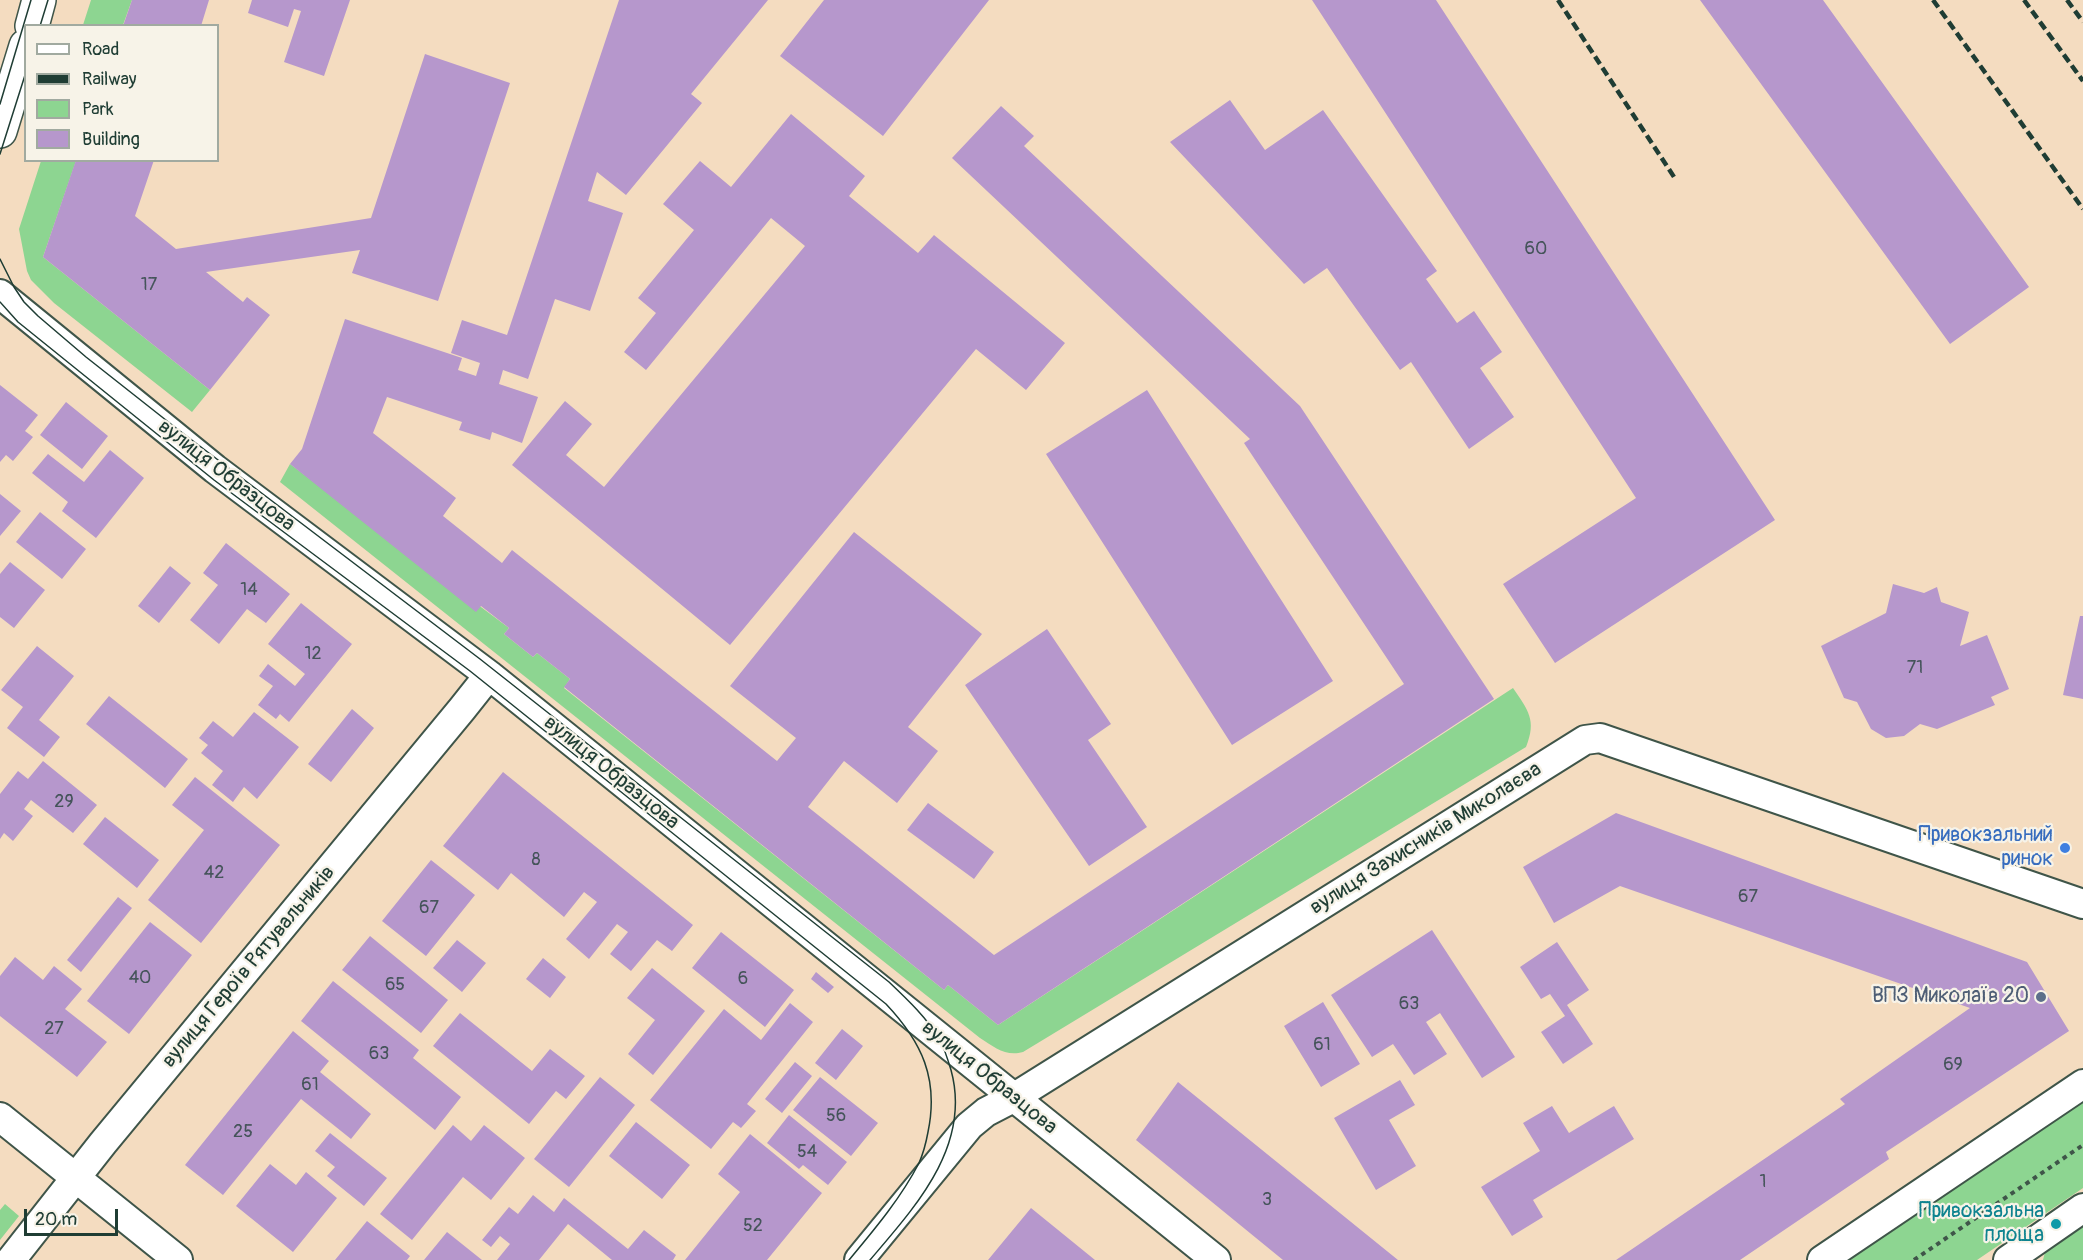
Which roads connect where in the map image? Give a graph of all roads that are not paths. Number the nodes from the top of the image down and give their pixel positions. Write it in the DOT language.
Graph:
graph roads {
  1 [pos="39,0"];
  2 [pos="33,24"];
  3 [pos="24,53"];
  4 [pos="0,131"];
  5 [pos="0,294"];
  6 [pos="489,675"];
  7 [pos="2083,904"];
  8 [pos="2083,1084"];
  9 [pos="1013,1098"];
  10 [pos="0,1117"];
  11 [pos="76,1179"];
  12 [pos="2083,1208"];
  13 [pos="11,1260"];
  14 [pos="178,1260"];
  15 [pos="859,1260"];
  16 [pos="1216,1260"];
  17 [pos="1822,1260"];
  18 [pos="2008,1260"];
  1 -- 2 [label="street"];
  3 -- 4 [label="street"];
  5 -- 6 [label="street, вулиця Образцова"];
  6 -- 9 [label="street, вулиця Образцова"];
  6 -- 11 [label="street, вулиця Героїв Рятувальників"];
  7 -- 9 [label="street, вулиця Захисників Миколаєва"];
  8 -- 17 [label="street"];
  9 -- 15 [label="street, вулиця Захисників Миколаєва"];
  9 -- 16 [label="street, вулиця Образцова"];
  10 -- 11 [label="street"];
  11 -- 13 [label="street, вулиця Героїв Рятувальників"];
  11 -- 14 [label="street"];
  12 -- 18 [label="street"];
}
